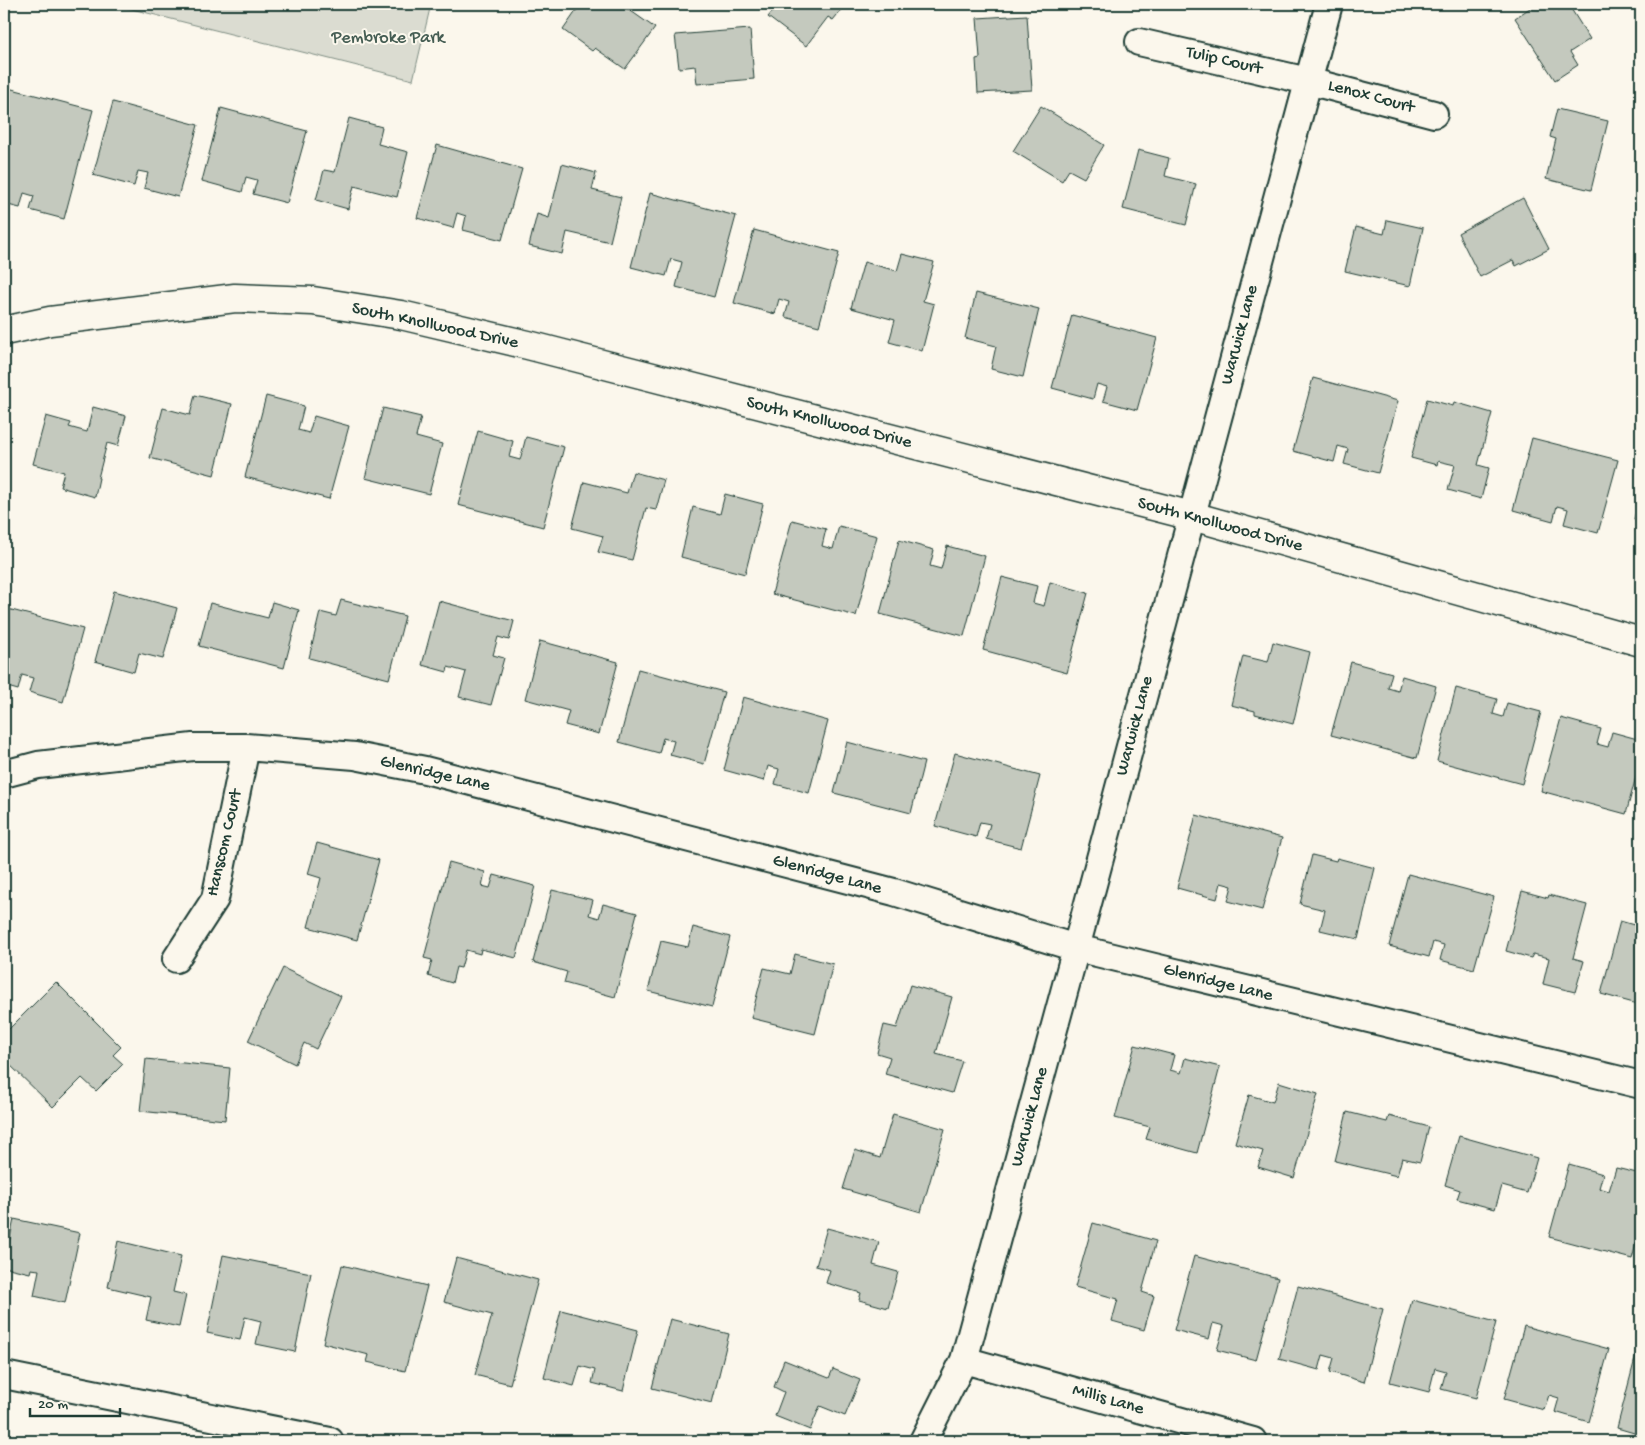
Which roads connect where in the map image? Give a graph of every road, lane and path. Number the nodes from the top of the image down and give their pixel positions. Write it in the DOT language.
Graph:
graph roads {
  1 [pos="1329,4"];
  2 [pos="1139,42"];
  3 [pos="1308,81"];
  4 [pos="1434,114"];
  5 [pos="4,331"];
  6 [pos="1192,516"];
  7 [pos="1641,642"];
  8 [pos="246,747"];
  9 [pos="4,774"];
  10 [pos="1076,948"];
  11 [pos="176,959"];
  12 [pos="1641,1085"];
  13 [pos="964,1360"];
  14 [pos="4,1374"];
  15 [pos="330,1441"];
  16 [pos="923,1441"];
  17 [pos="1253,1441"];
  1 -- 3 [label="street, Warwick Lane"];
  2 -- 3 [label="street, Tulip Court"];
  3 -- 4 [label="street, Lenox Court"];
  3 -- 6 [label="street, Warwick Lane"];
  5 -- 6 [label="street, South Knollwood Drive"];
  6 -- 7 [label="street, South Knollwood Drive"];
  6 -- 10 [label="street, Warwick Lane"];
  8 -- 9 [label="street, Glenridge Lane"];
  8 -- 10 [label="street, Glenridge Lane"];
  8 -- 11 [label="street, Hanscom Court"];
  10 -- 12 [label="street, Glenridge Lane"];
  10 -- 13 [label="street, Warwick Lane"];
  13 -- 16 [label="street, Warwick Lane"];
  13 -- 17 [label="street, Millis Lane"];
  14 -- 15 [label="street"];
}
